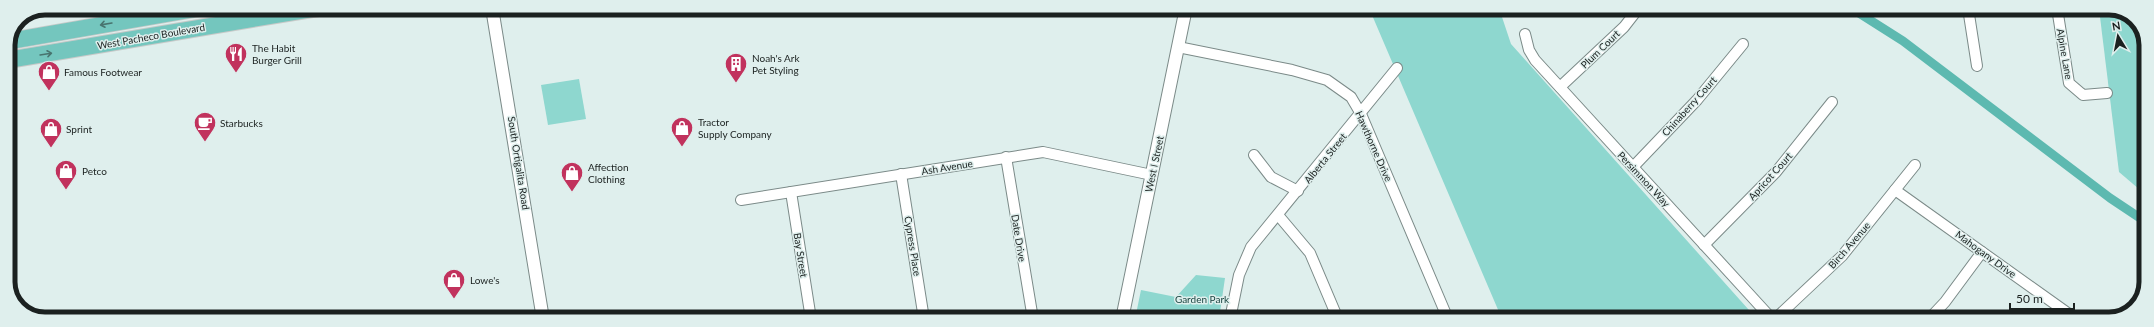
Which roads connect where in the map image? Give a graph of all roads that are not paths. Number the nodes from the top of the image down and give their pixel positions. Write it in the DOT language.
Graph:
graph roads {
  1 [pos="160,15"];
  2 [pos="225,15"];
  3 [pos="277,15"];
  4 [pos="493,15"];
  5 [pos="1185,15"];
  6 [pos="1634,15"];
  7 [pos="1969,15"];
  8 [pos="2058,15"];
  9 [pos="170,33"];
  10 [pos="1525,34"];
  11 [pos="16,40"];
  12 [pos="1744,44"];
  13 [pos="1178,47"];
  14 [pos="15,59"];
  15 [pos="1977,66"];
  16 [pos="1397,68"];
  17 [pos="1560,87"];
  18 [pos="2107,93"];
  19 [pos="1832,102"];
  20 [pos="1361,114"];
  21 [pos="1254,155"];
  22 [pos="1006,157"];
  23 [pos="1915,165"];
  24 [pos="1633,167"];
  25 [pos="901,174"];
  26 [pos="1152,175"];
  27 [pos="1895,190"];
  28 [pos="1298,191"];
  29 [pos="791,192"];
  30 [pos="741,200"];
  31 [pos="1278,215"];
  32 [pos="1704,245"];
  33 [pos="1982,252"];
  34 [pos="543,312"];
  35 [pos="810,312"];
  36 [pos="923,312"];
  37 [pos="1032,312"];
  38 [pos="1123,312"];
  39 [pos="1231,312"];
  40 [pos="1335,312"];
  41 [pos="1445,312"];
  42 [pos="1766,312"];
  43 [pos="1782,312"];
  44 [pos="1936,312"];
  45 [pos="2062,312"];
  1 -- 11 [label="highway, West Pacheco Boulevard, one-way"];
  2 -- 9 [label="highway"];
  3 -- 9 [label="highway, West Pacheco Boulevard"];
  4 -- 34 [label="street, South Ortigalita Road"];
  5 -- 13 [label="street, West I Street"];
  6 -- 17 [label="street, Plum Court"];
  7 -- 15 [label="street"];
  8 -- 18 [label="street, Alpine Lane"];
  14 -- 9 [label="highway, West Pacheco Boulevard, one-way"];
  10 -- 17 [label="street, Persimmon Way"];
  12 -- 24 [label="street, Chinaberry Court"];
  13 -- 20 [label="street, Hawthorne Drive"];
  13 -- 26 [label="street, West I Street"];
  16 -- 20 [label="street, Alberta Street"];
  17 -- 24 [label="street, Persimmon Way"];
  19 -- 32 [label="street, Apricot Court"];
  20 -- 28 [label="street, Alberta Street"];
  20 -- 41 [label="street, Hawthorne Drive"];
  21 -- 28 [label="street, Alberta Street"];
  22 -- 25 [label="street, Ash Avenue"];
  22 -- 26 [label="street, Ash Avenue"];
  22 -- 37 [label="street, Date Drive"];
  23 -- 27 [label="street, Birch Avenue"];
  24 -- 32 [label="street, Persimmon Way"];
  25 -- 29 [label="street, Ash Avenue"];
  25 -- 36 [label="street, Cypress Place"];
  26 -- 38 [label="street, West I Street"];
  27 -- 33 [label="street, Mahogany Drive"];
  27 -- 43 [label="street, Birch Avenue"];
  28 -- 31 [label="street, Alberta Street"];
  29 -- 30 [label="street, Ash Avenue"];
  29 -- 35 [label="street, Bay Street"];
  31 -- 39 [label="street, Alberta Street"];
  31 -- 40 [label="street"];
  32 -- 42 [label="street, Persimmon Way"];
  33 -- 44 [label="street"];
  33 -- 45 [label="street, Mahogany Drive"];
}
